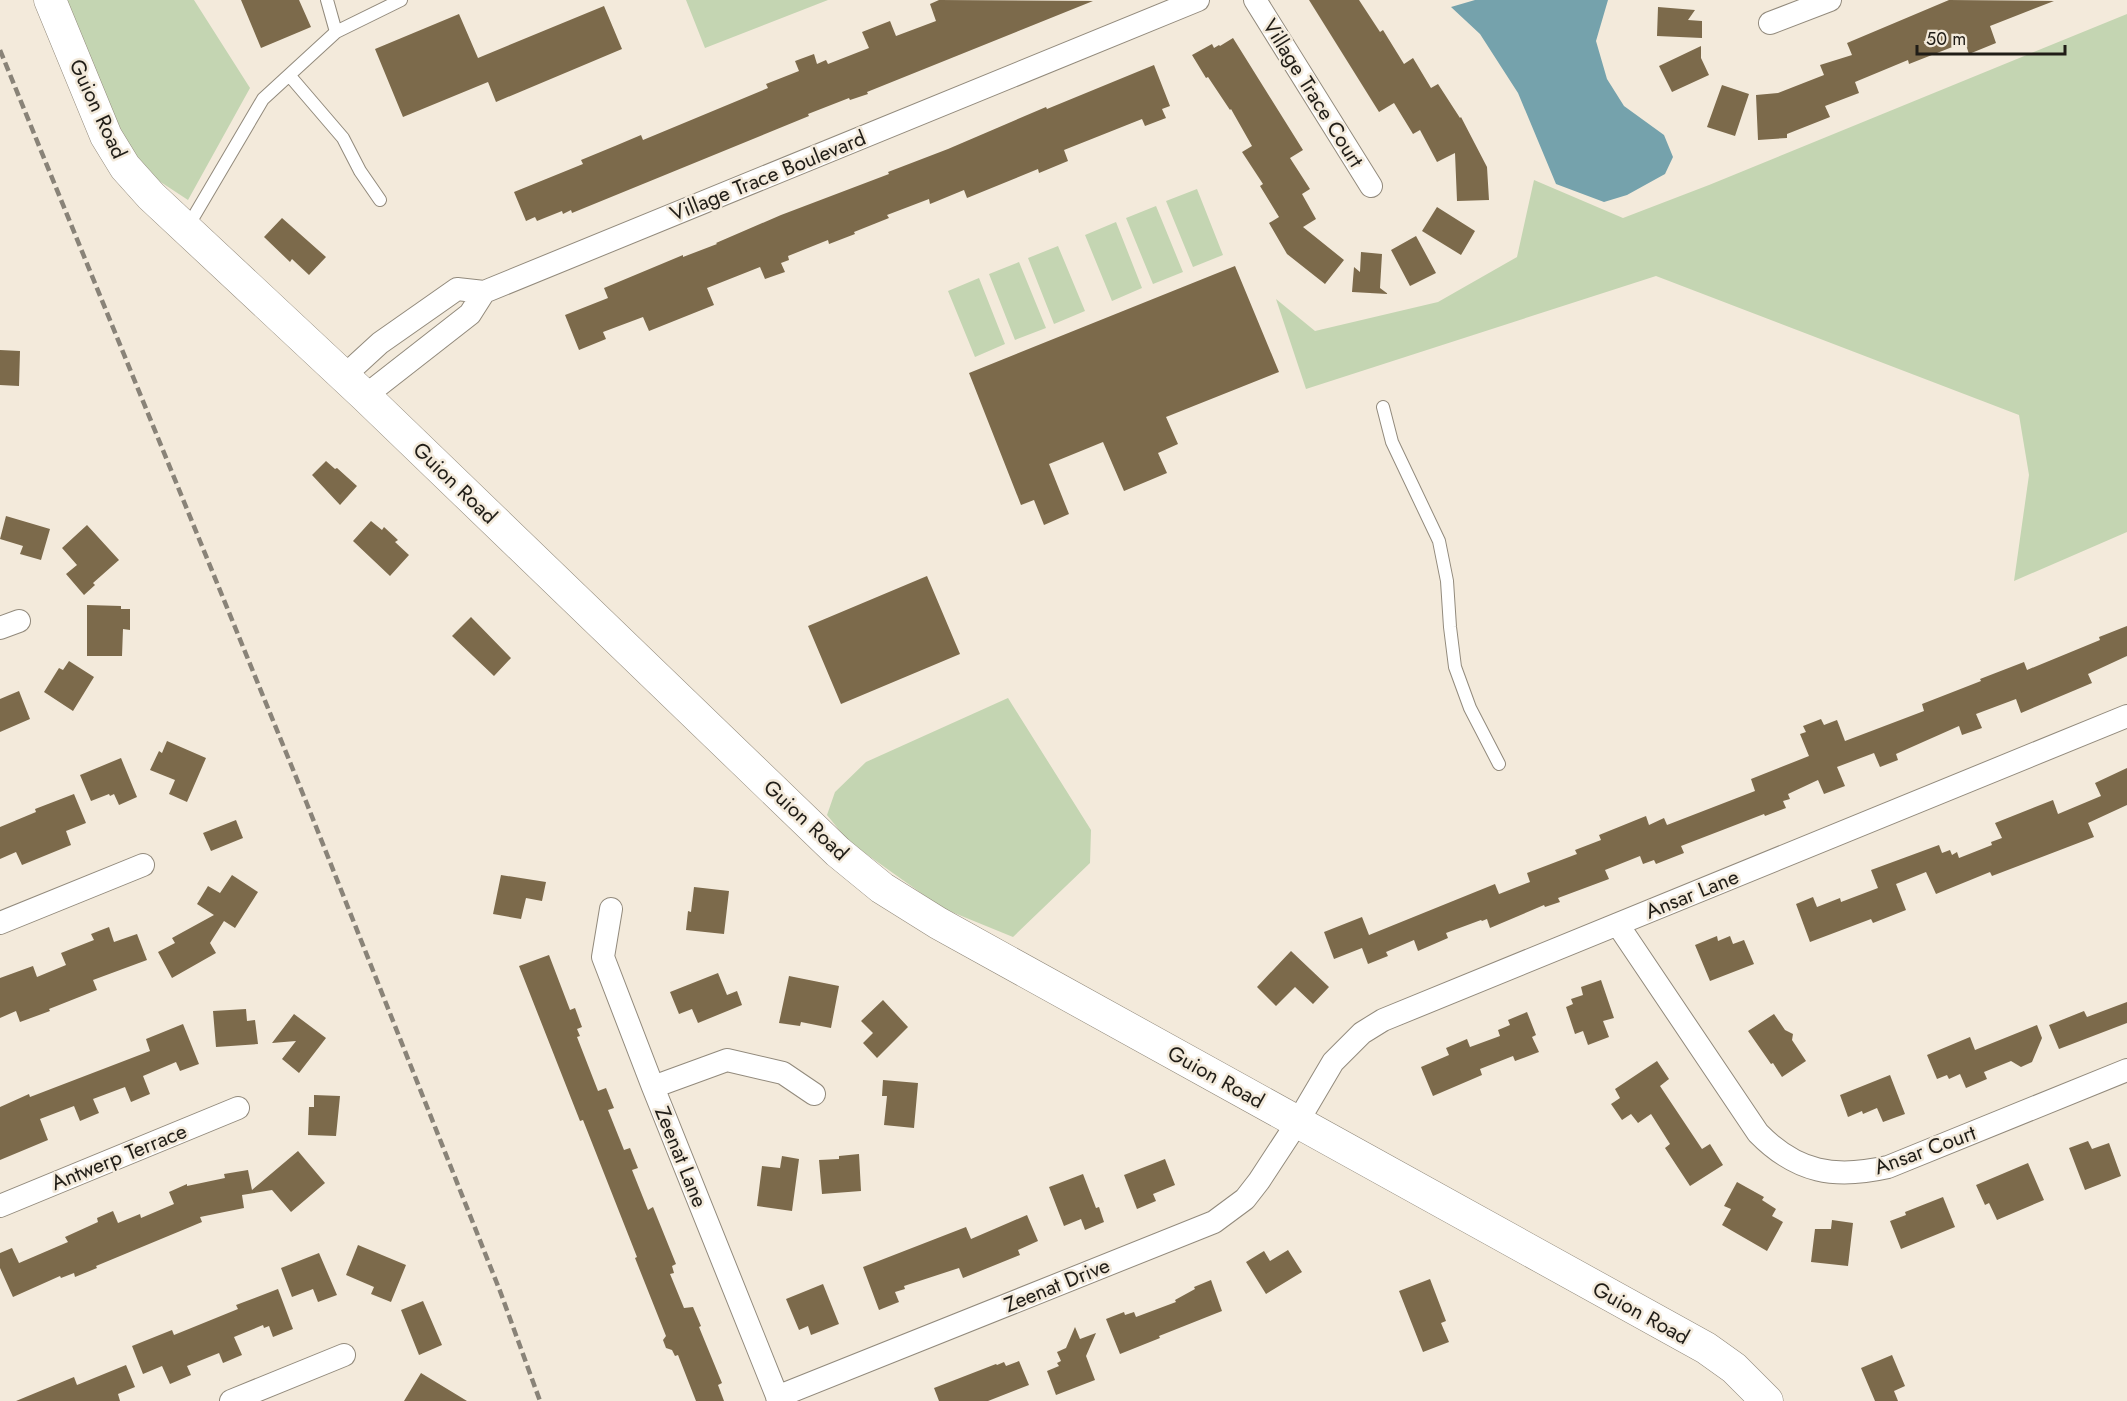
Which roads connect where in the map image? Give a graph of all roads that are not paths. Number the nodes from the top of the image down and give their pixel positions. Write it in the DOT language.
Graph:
graph roads {
  1 [pos="50,0"];
  2 [pos="327,0"];
  3 [pos="401,0"];
  4 [pos="1198,0"];
  5 [pos="1255,0"];
  6 [pos="1830,0"];
  7 [pos="1770,23"];
  8 [pos="336,32"];
  9 [pos="289,75"];
  10 [pos="1371,186"];
  11 [pos="380,200"];
  12 [pos="186,230"];
  13 [pos="484,292"];
  14 [pos="355,386"];
  15 [pos="1383,407"];
  16 [pos="2127,716"];
  17 [pos="1499,764"];
  18 [pos="143,866"];
  19 [pos="610,909"];
  20 [pos="0,923"];
  21 [pos="1618,925"];
  22 [pos="2127,1070"];
  23 [pos="652,1087"];
  24 [pos="814,1094"];
  25 [pos="238,1108"];
  26 [pos="1297,1123"];
  27 [pos="0,1206"];
  28 [pos="344,1355"];
  29 [pos="778,1399"];
  30 [pos="231,1401"];
  31 [pos="1767,1401"];
  1 -- 12 [label="street, Guion Road"];
  2 -- 8 [label="lane"];
  3 -- 8 [label="lane"];
  4 -- 13 [label="street, Village Trace Boulevard"];
  5 -- 10 [label="street, Village Trace Court"];
  6 -- 7 [label="street"];
  8 -- 9 [label="lane"];
  9 -- 11 [label="lane"];
  9 -- 12 [label="lane"];
  12 -- 14 [label="street, Guion Road"];
  13 -- 14 [label="street"];
  13 -- 14 [label="street"];
  14 -- 26 [label="street, Guion Road"];
  15 -- 17 [label="lane"];
  16 -- 21 [label="street, Ansar Lane"];
  18 -- 20 [label="street"];
  19 -- 23 [label="street, Zeenat Lane"];
  21 -- 22 [label="street, Ansar Court"];
  21 -- 26 [label="street, Ansar Lane"];
  23 -- 24 [label="street"];
  23 -- 29 [label="street, Zeenat Lane"];
  25 -- 27 [label="street, Antwerp Terrace"];
  26 -- 29 [label="street, Zeenat Drive"];
  26 -- 31 [label="street, Guion Road"];
  28 -- 30 [label="street"];
}
